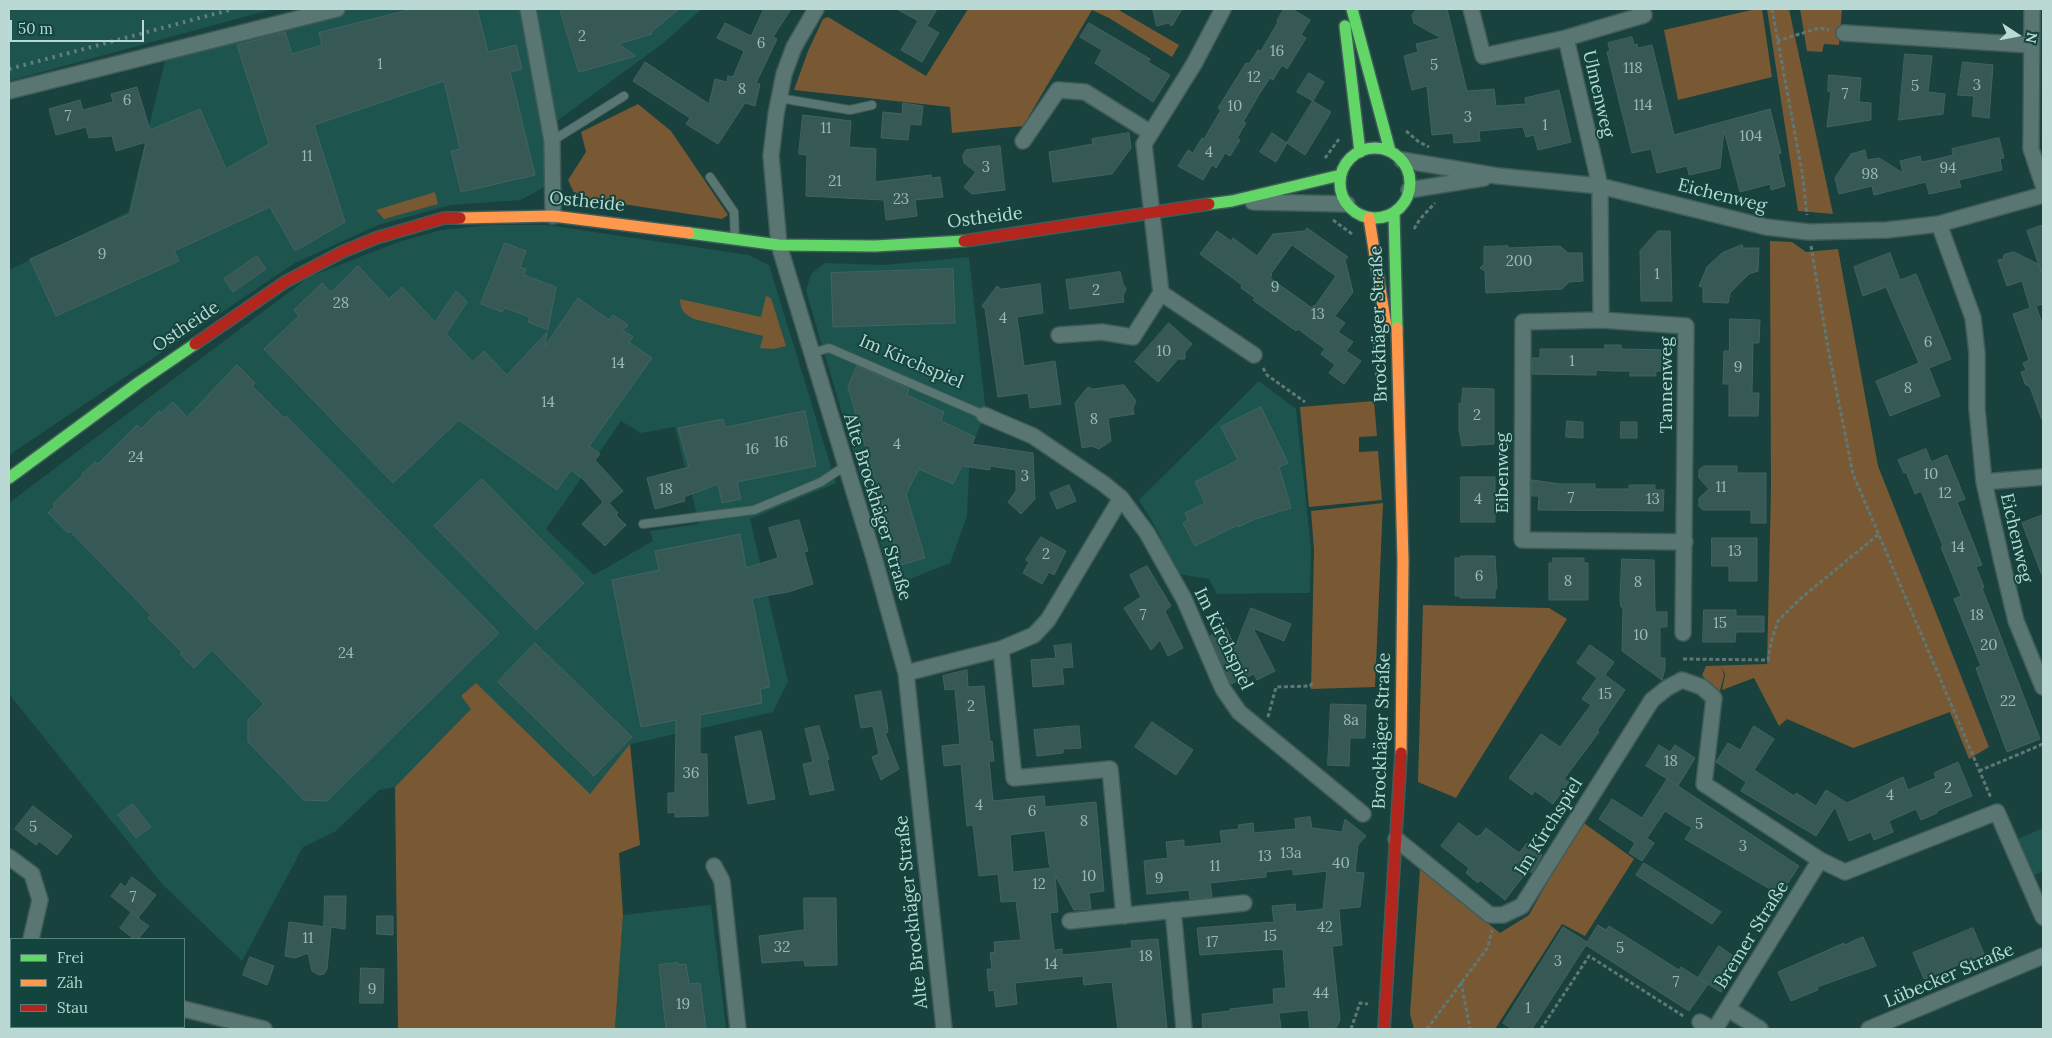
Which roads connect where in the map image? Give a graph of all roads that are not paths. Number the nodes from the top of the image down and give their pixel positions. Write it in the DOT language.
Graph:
graph roads {
  1 [pos="337,9"];
  2 [pos="528,9"];
  3 [pos="816,9"];
  4 [pos="1223,9"];
  5 [pos="1343,9"];
  6 [pos="1352,9"];
  7 [pos="1471,9"];
  8 [pos="1642,9"];
  9 [pos="2032,9"];
  10 [pos="1844,33"];
  11 [pos="1566,38"];
  12 [pos="2030,45"];
  13 [pos="9,91"];
  14 [pos="624,96"];
  15 [pos="779,98"];
  16 [pos="872,106"];
  17 [pos="1151,133"];
  18 [pos="552,141"];
  19 [pos="1023,141"];
  20 [pos="1360,152"];
  21 [pos="1396,156"];
  22 [pos="1341,175"];
  23 [pos="1498,176"];
  24 [pos="710,177"];
  25 [pos="2043,185"];
  26 [pos="1600,186"];
  27 [pos="1410,190"];
  28 [pos="2043,195"];
  29 [pos="1232,201"];
  30 [pos="1347,204"];
  31 [pos="1153,212"];
  32 [pos="1394,213"];
  33 [pos="553,216"];
  34 [pos="1368,218"];
  35 [pos="1938,224"];
  36 [pos="735,238"];
  37 [pos="779,245"];
  38 [pos="1161,293"];
  39 [pos="1601,320"];
  40 [pos="1059,335"];
  41 [pos="812,353"];
  42 [pos="1254,355"];
  43 [pos="984,414"];
  44 [pos="1400,434"];
  45 [pos="844,466"];
  46 [pos="2043,477"];
  47 [pos="9,478"];
  48 [pos="1984,482"];
  49 [pos="1121,498"];
  50 [pos="644,524"];
  51 [pos="1685,542"];
  52 [pos="1683,633"];
  53 [pos="1001,649"];
  54 [pos="906,673"];
  55 [pos="2043,687"];
  56 [pos="1363,814"];
  57 [pos="1396,839"];
  58 [pos="9,857"];
  59 [pos="1820,860"];
  60 [pos="714,866"];
  61 [pos="1244,903"];
  62 [pos="1173,910"];
  63 [pos="1124,916"];
  64 [pos="2043,917"];
  65 [pos="1070,922"];
  66 [pos="30,938"];
  67 [pos="2043,956"];
  68 [pos="185,1009"];
  69 [pos="1728,1009"];
  70 [pos="1709,1027"];
  71 [pos="264,1029"];
  72 [pos="738,1029"];
  73 [pos="944,1029"];
  74 [pos="1184,1029"];
  75 [pos="1384,1029"];
  76 [pos="1760,1029"];
  77 [pos="1870,1029"];
  1 -- 13 [label="street"];
  2 -- 18 [label="street"];
  3 -- 15 [label="street, Alte Brockhäger Straße"];
  4 -- 17 [label="street"];
  5 -- 20 [label="street"];
  6 -- 21 [label="street"];
  7 -- 11 [label="street"];
  8 -- 11 [label="street, Ulmenweg"];
  9 -- 12 [label="street"];
  10 -- 12 [label="street"];
  11 -- 26 [label="street, Ulmenweg"];
  12 -- 25 [label="street"];
  14 -- 18 [label="lane"];
  15 -- 16 [label="lane"];
  15 -- 37 [label="street, Alte Brockhäger Straße"];
  17 -- 19 [label="street"];
  17 -- 31 [label="street"];
  18 -- 33 [label="street"];
  20 -- 21 [label="street"];
  20 -- 22 [label="street"];
  21 -- 23 [label="street, Eichenweg"];
  21 -- 27 [label="street"];
  22 -- 29 [label="street, Ostheide"];
  22 -- 30 [label="street"];
  23 -- 26 [label="street, Eichenweg"];
  23 -- 27 [label="street, Eichenweg"];
  24 -- 36 [label="lane"];
  26 -- 35 [label="street, Eichenweg"];
  26 -- 39 [label="street"];
  27 -- 32 [label="street"];
  28 -- 35 [label="street, Eichenweg"];
  29 -- 30 [label="street, Ostheide"];
  29 -- 31 [label="street, Ostheide"];
  30 -- 34 [label="street"];
  31 -- 37 [label="street, Ostheide"];
  31 -- 38 [label="street"];
  32 -- 34 [label="street"];
  32 -- 44 [label="street, Brockhäger Straße"];
  33 -- 36 [label="street, Ostheide"];
  33 -- 47 [label="street, Ostheide"];
  34 -- 44 [label="street, Brockhäger Straße"];
  35 -- 48 [label="street, Eichenweg"];
  36 -- 37 [label="street, Ostheide"];
  37 -- 41 [label="street, Alte Brockhäger Straße"];
  38 -- 40 [label="street"];
  38 -- 42 [label="street"];
  39 -- 51 [label="street, Tannenweg"];
  39 -- 51 [label="street, Eibenweg"];
  41 -- 43 [label="lane, Im Kirchspiel"];
  41 -- 45 [label="street, Alte Brockhäger Straße"];
  43 -- 49 [label="street, Im Kirchspiel"];
  44 -- 57 [label="street, Brockhäger Straße"];
  45 -- 50 [label="lane"];
  45 -- 54 [label="street, Alte Brockhäger Straße"];
  46 -- 48 [label="street, Eichenweg"];
  48 -- 55 [label="street, Eichenweg"];
  49 -- 53 [label="street"];
  49 -- 56 [label="street, Im Kirchspiel"];
  51 -- 52 [label="street, Tannenweg"];
  53 -- 54 [label="street"];
  53 -- 63 [label="street"];
  54 -- 73 [label="street, Alte Brockhäger Straße"];
  57 -- 59 [label="street, Im Kirchspiel"];
  57 -- 75 [label="street, Brockhäger Straße"];
  58 -- 66 [label="street"];
  59 -- 64 [label="street"];
  59 -- 69 [label="street, Bremer Straße"];
  60 -- 72 [label="street"];
  61 -- 62 [label="street"];
  62 -- 63 [label="street"];
  62 -- 74 [label="street"];
  63 -- 65 [label="street"];
  67 -- 77 [label="street, Lübecker Straße"];
  68 -- 71 [label="street"];
  69 -- 70 [label="street, Bremer Straße"];
  69 -- 76 [label="street"];
}
